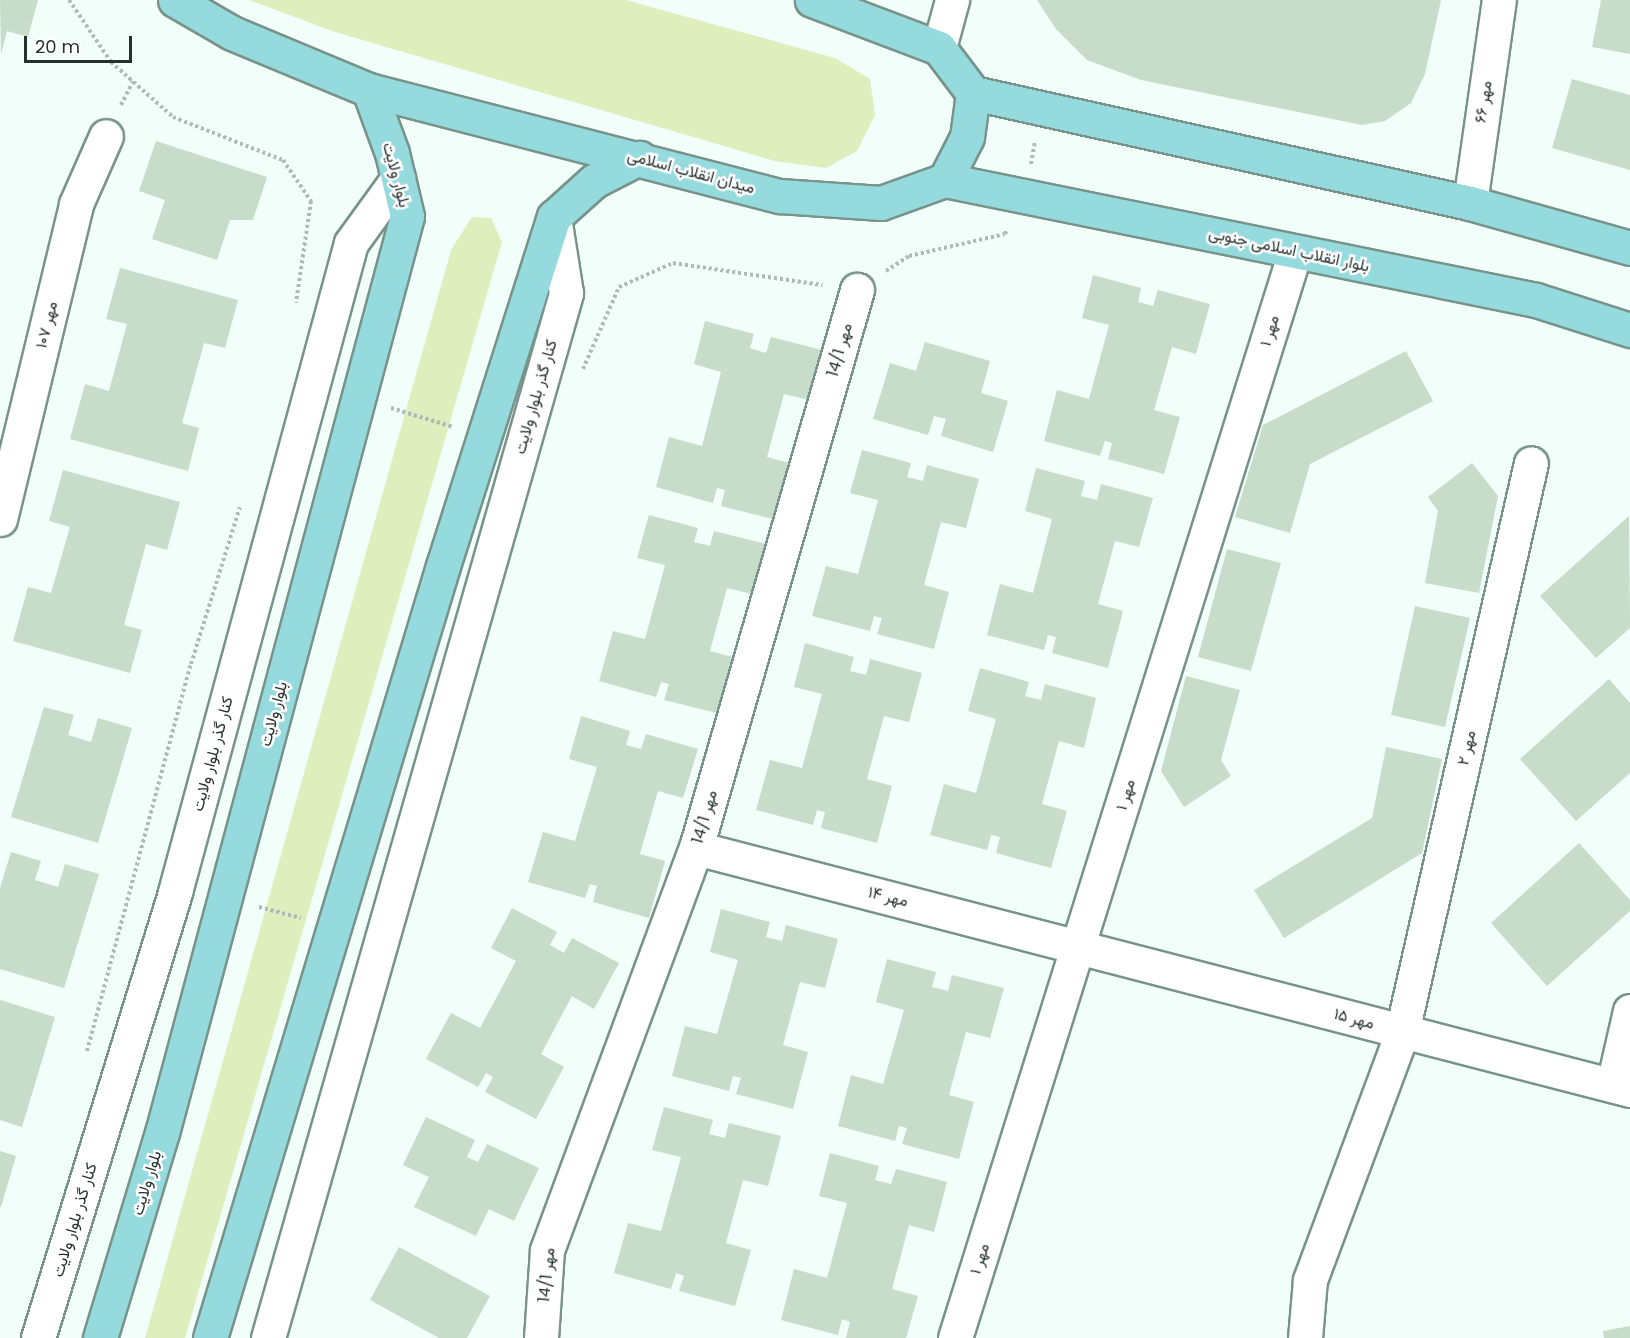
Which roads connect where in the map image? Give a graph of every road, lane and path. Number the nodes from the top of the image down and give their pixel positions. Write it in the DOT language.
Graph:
graph roads {
  1 [pos="69,0"];
  2 [pos="175,0"];
  3 [pos="812,0"];
  4 [pos="952,0"];
  5 [pos="1499,0"];
  6 [pos="939,48"];
  7 [pos="369,90"];
  8 [pos="973,93"];
  9 [pos="1042,108"];
  10 [pos="106,136"];
  11 [pos="639,158"];
  12 [pos="398,178"];
  13 [pos="945,180"];
  14 [pos="1025,196"];
  15 [pos="1470,203"];
  16 [pos="554,217"];
  17 [pos="1630,248"];
  18 [pos="1295,252"];
  19 [pos="857,290"];
  20 [pos="294,312"];
  21 [pos="1630,330"];
  22 [pos="581,374"];
  23 [pos="359,398"];
  24 [pos="484,436"];
  25 [pos="1532,463"];
  26 [pos="243,499"];
  27 [pos="0,519"];
  28 [pos="696,848"];
  29 [pos="132,882"];
  30 [pos="175,892"];
  31 [pos="225,898"];
  32 [pos="333,927"];
  33 [pos="1080,946"];
  34 [pos="1630,1011"];
  35 [pos="1402,1032"];
  36 [pos="83,1063"];
  37 [pos="1622,1088"];
  38 [pos="38,1338"];
  39 [pos="100,1338"];
  40 [pos="210,1338"];
  41 [pos="268,1338"];
  42 [pos="541,1338"];
  43 [pos="955,1338"];
  44 [pos="1305,1338"];
  1 -- 20 [label="path"];
  2 -- 7 [label="main road, میدان انقلاب اسلامی"];
  3 -- 6 [label="main road"];
  4 -- 6 [label="street"];
  5 -- 15 [label="street, مهر ۶۶"];
  6 -- 8 [label="main road"];
  7 -- 11 [label="main road, میدان انقلاب اسلامی"];
  7 -- 12 [label="main road, بلوار ولایت"];
  8 -- 9 [label="main road"];
  8 -- 13 [label="main road"];
  9 -- 14 [label="path"];
  9 -- 15 [label="main road"];
  10 -- 27 [label="street, مهر ۱۰۷"];
  11 -- 13 [label="main road, میدان انقلاب اسلامی"];
  11 -- 16 [label="main road"];
  12 -- 23 [label="main road, بلوار ولایت"];
  12 -- 30 [label="street, کنار گذر بلوار ولایت"];
  13 -- 14 [label="main road, بلوار انقلاب اسلامی جنوبی"];
  14 -- 18 [label="main road, بلوار انقلاب اسلامی جنوبی"];
  14 -- 19 [label="path"];
  15 -- 17 [label="main road"];
  16 -- 24 [label="main road"];
  16 -- 41 [label="street, کنار گذر بلوار ولایت"];
  18 -- 21 [label="main road, بلوار انقلاب اسلامی جنوبی"];
  18 -- 33 [label="street, مهر ۱"];
  19 -- 22 [label="path"];
  19 -- 28 [label="street, مهر 14/1"];
  23 -- 24 [label="path"];
  23 -- 31 [label="main road, بلوار ولایت"];
  24 -- 32 [label="main road"];
  25 -- 35 [label="street, مهر ۲"];
  26 -- 29 [label="path"];
  28 -- 33 [label="street, مهر ۱۴"];
  28 -- 42 [label="street, مهر 14/1"];
  29 -- 30 [label="path"];
  29 -- 36 [label="path"];
  30 -- 38 [label="street, کنار گذر بلوار ولایت"];
  31 -- 32 [label="path"];
  31 -- 39 [label="main road, بلوار ولایت"];
  32 -- 40 [label="main road"];
  33 -- 35 [label="street, مهر ۱۵"];
  33 -- 43 [label="street, مهر ۱"];
  34 -- 37 [label="street"];
  35 -- 37 [label="street, مهر ۱۵"];
  35 -- 44 [label="street, مهر ۲"];
}
